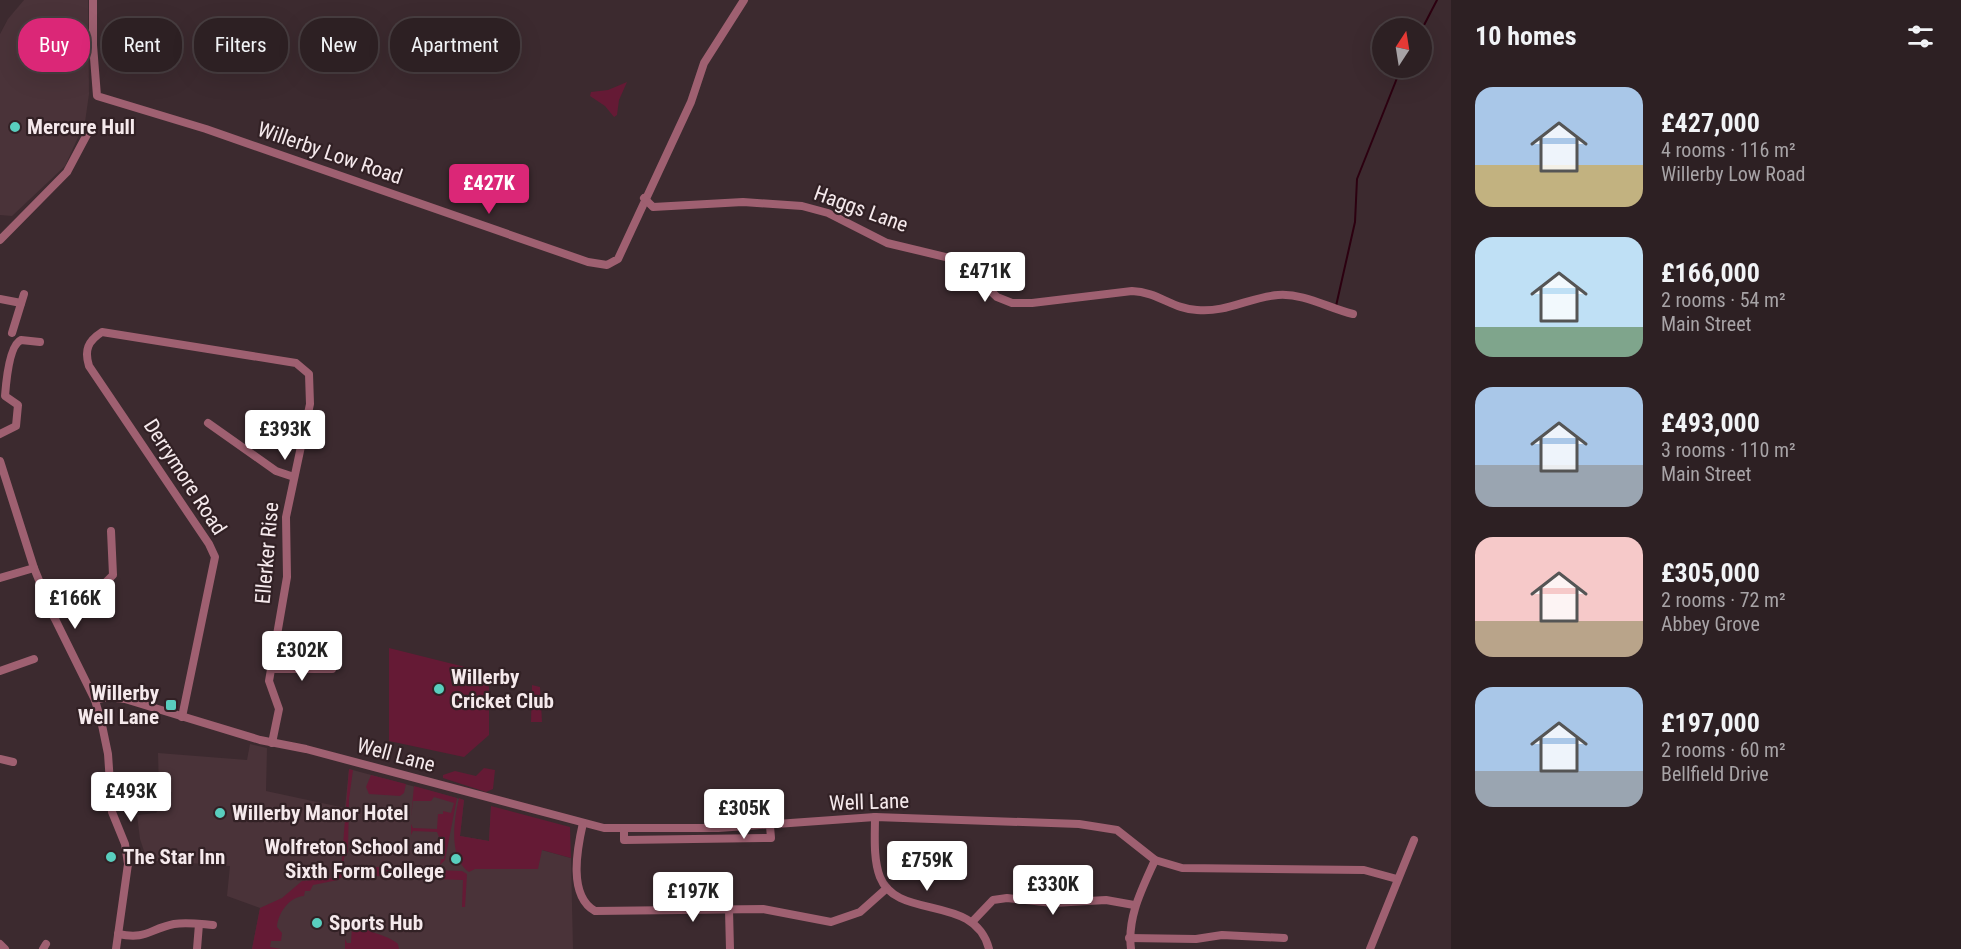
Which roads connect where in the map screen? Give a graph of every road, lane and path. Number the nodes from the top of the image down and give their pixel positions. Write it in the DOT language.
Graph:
graph roads {
  1 [pos="93,0"];
  2 [pos="744,0"];
  3 [pos="92,125"];
  4 [pos="644,198"];
  5 [pos="653,207"];
  6 [pos="636,215"];
  7 [pos="0,240"];
  8 [pos="24,294"];
  9 [pos="0,299"];
  10 [pos="21,303"];
  11 [pos="1353,314"];
  12 [pos="12,333"];
  13 [pos="92,338"];
  14 [pos="40,342"];
  15 [pos="205,422"];
  16 [pos="0,434"];
  17 [pos="0,461"];
  18 [pos="294,477"];
  19 [pos="111,531"];
  20 [pos="34,568"];
  21 [pos="0,578"];
  22 [pos="54,617"];
  23 [pos="30,664"];
  24 [pos="271,669"];
  25 [pos="333,669"];
  26 [pos="0,671"];
  27 [pos="95,700"];
  28 [pos="182,717"];
  29 [pos="272,743"];
  30 [pos="874,817"];
  31 [pos="582,823"];
  32 [pos="770,826"];
  33 [pos="624,830"];
  34 [pos="1414,840"];
  35 [pos="1155,860"];
  36 [pos="1397,879"];
  37 [pos="887,888"];
  38 [pos="1134,905"];
  39 [pos="729,910"];
  40 [pos="972,922"];
  41 [pos="199,924"];
  42 [pos="213,926"];
  43 [pos="118,934"];
  44 [pos="1129,938"];
  45 [pos="1284,938"];
  46 [pos="0,944"];
  47 [pos="5,949"];
  48 [pos="116,949"];
  49 [pos="197,949"];
  50 [pos="730,949"];
  51 [pos="989,949"];
  52 [pos="1131,949"];
  53 [pos="1370,949"];
  1 -- 6 [label="street, Willerby Low Road"];
  2 -- 4 [label="street, Willerby Low Road"];
  3 -- 7 [label="street"];
  4 -- 5 [label="street"];
  4 -- 6 [label="street, Willerby Low Road"];
  5 -- 6 [label="street, Haggs Lane"];
  5 -- 11 [label="street, Haggs Lane"];
  8 -- 10 [label="street"];
  9 -- 10 [label="street"];
  10 -- 12 [label="street"];
  13 -- 18 [label="street, Ellerker Rise"];
  13 -- 28 [label="street, Derrymore Road"];
  14 -- 16 [label="street"];
  15 -- 18 [label="street"];
  17 -- 20 [label="street"];
  18 -- 24 [label="street, Ellerker Rise"];
  19 -- 22 [label="street"];
  20 -- 21 [label="street"];
  20 -- 22 [label="street"];
  22 -- 27 [label="street"];
  23 -- 26 [label="street"];
  24 -- 25 [label="street"];
  24 -- 29 [label="street, Ellerker Rise"];
  27 -- 28 [label="street, Well Lane"];
  27 -- 43 [label="street"];
  28 -- 29 [label="street, Well Lane"];
  29 -- 31 [label="street, Well Lane"];
  30 -- 32 [label="street, Well Lane"];
  30 -- 35 [label="street, Well Lane"];
  30 -- 37 [label="street"];
  31 -- 33 [label="street, Well Lane"];
  31 -- 39 [label="street"];
  32 -- 33 [label="street, Well Lane"];
  32 -- 33 [label="street"];
  34 -- 36 [label="street"];
  35 -- 36 [label="street, Well Lane"];
  35 -- 38 [label="street"];
  36 -- 53 [label="street"];
  37 -- 39 [label="street"];
  37 -- 40 [label="street"];
  38 -- 40 [label="street"];
  38 -- 44 [label="street"];
  39 -- 50 [label="street"];
  40 -- 51 [label="street"];
  41 -- 42 [label="street"];
  41 -- 43 [label="street"];
  41 -- 49 [label="street"];
  43 -- 48 [label="street"];
  44 -- 45 [label="street"];
  44 -- 52 [label="street"];
  46 -- 47 [label="street"];
}
